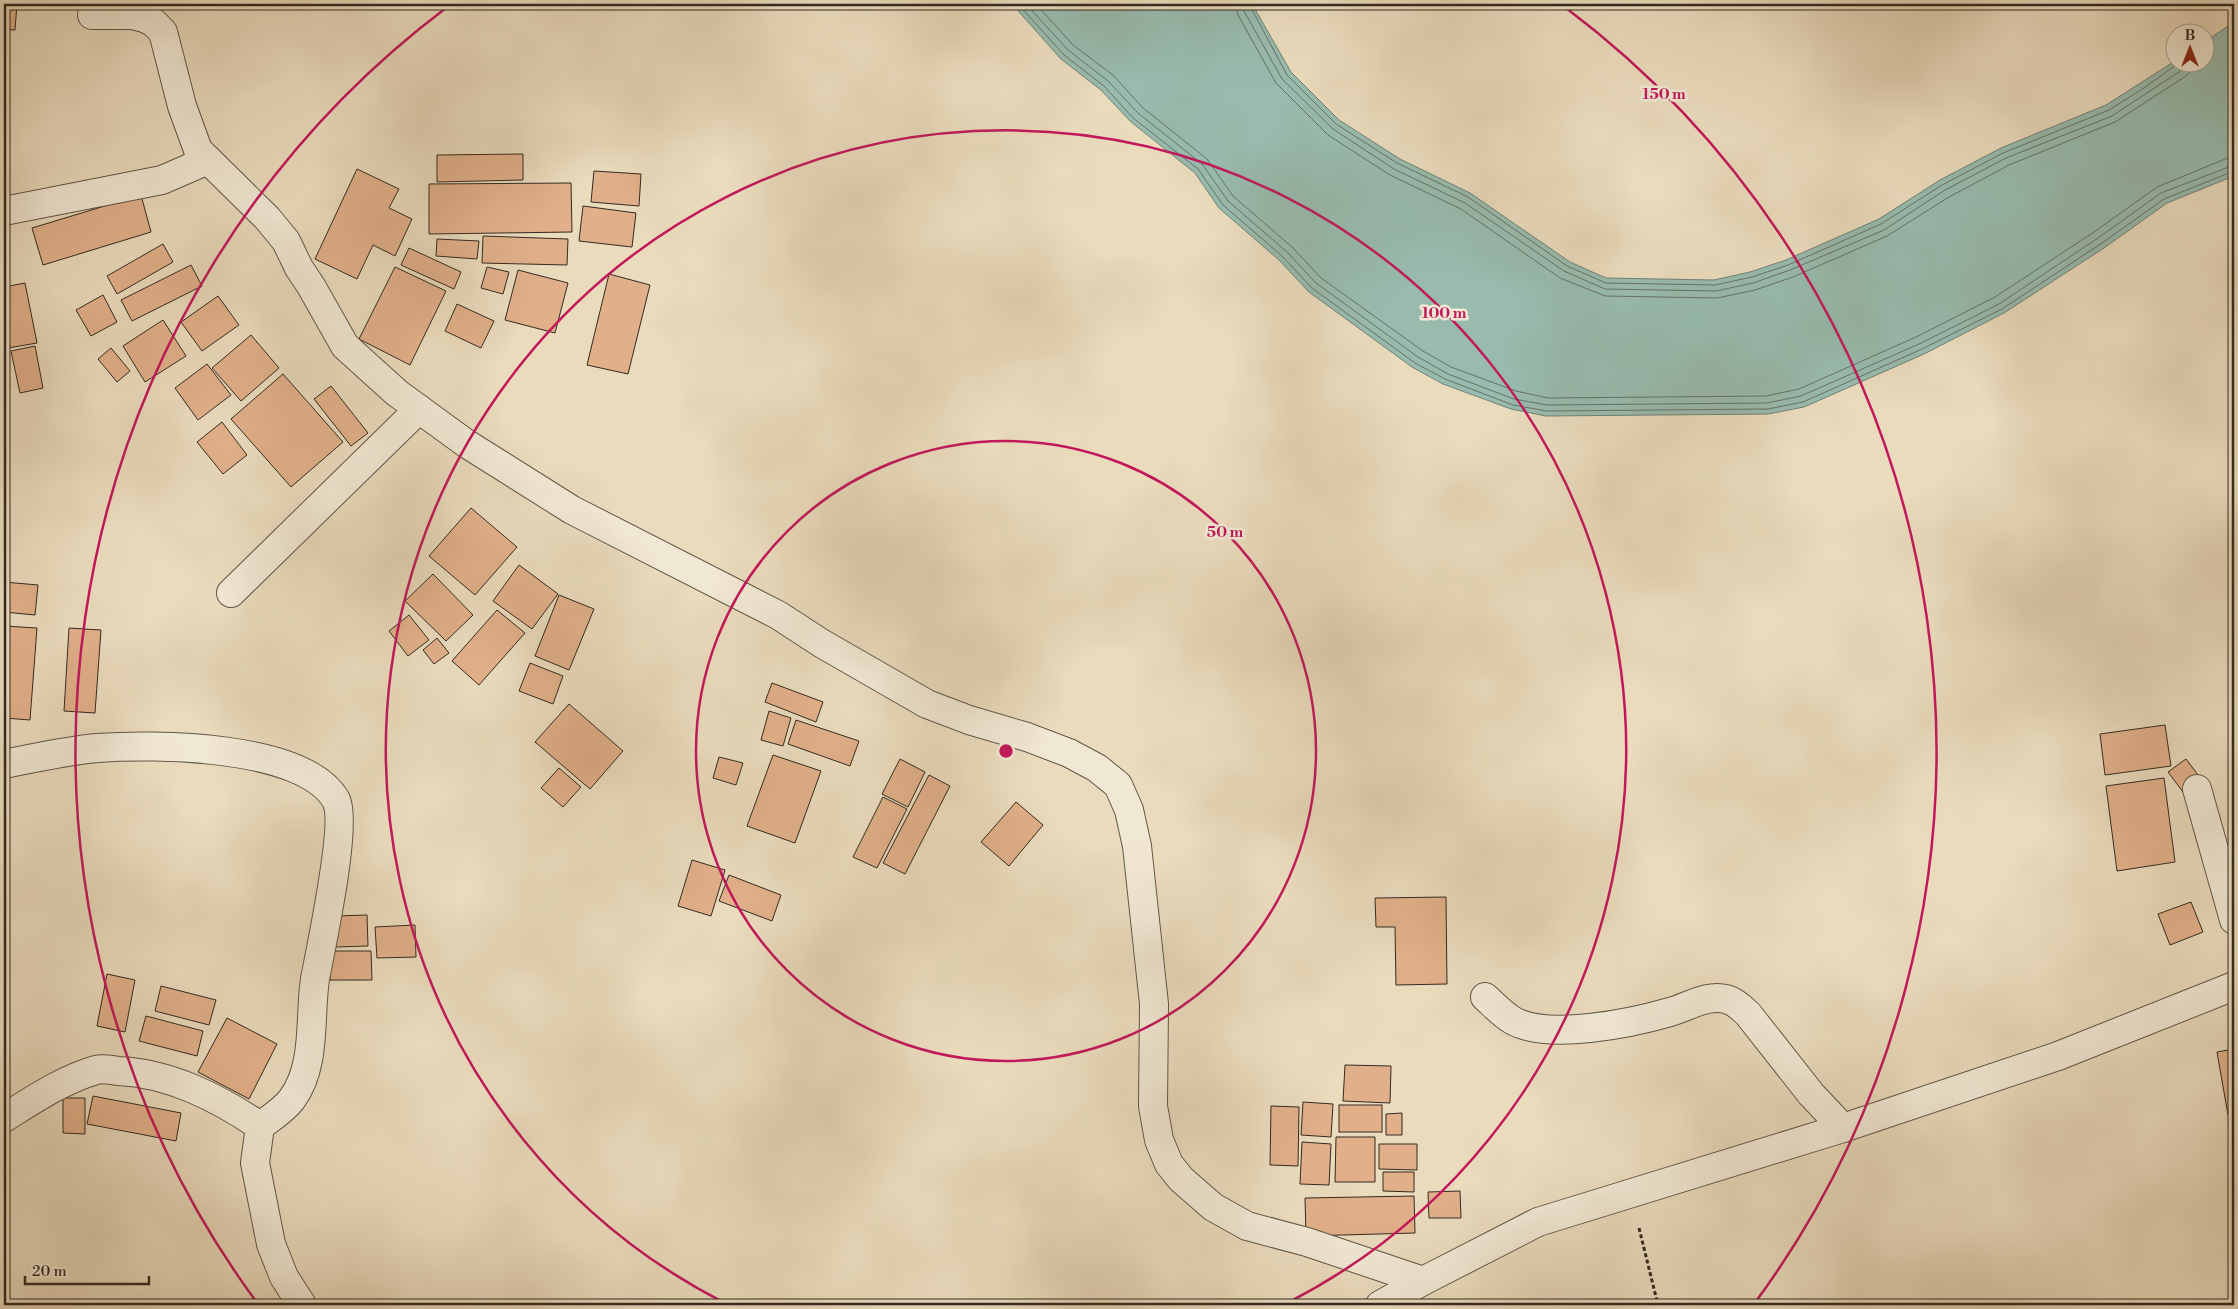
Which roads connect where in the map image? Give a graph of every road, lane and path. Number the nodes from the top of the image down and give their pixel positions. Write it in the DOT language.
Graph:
graph roads {
  1 [pos="92,15"];
  2 [pos="208,160"];
  3 [pos="4,211"];
  4 [pos="419,409"];
  5 [pos="231,593"];
  6 [pos="4,764"];
  7 [pos="2197,789"];
  8 [pos="2234,920"];
  9 [pos="2234,986"];
  10 [pos="1485,998"];
  11 [pos="4,1118"];
  12 [pos="260,1126"];
  13 [pos="1843,1128"];
  14 [pos="1630,1194"];
  15 [pos="1422,1281"];
  16 [pos="302,1305"];
  17 [pos="1380,1305"];
  18 [pos="1658,1305"];
  1 -- 2 [label="street"];
  2 -- 3 [label="street"];
  2 -- 4 [label="street"];
  4 -- 5 [label="street"];
  4 -- 15 [label="street"];
  6 -- 12 [label="street"];
  7 -- 8 [label="street"];
  9 -- 13 [label="street"];
  10 -- 13 [label="street"];
  11 -- 12 [label="street"];
  12 -- 16 [label="street"];
  13 -- 14 [label="street"];
  14 -- 15 [label="street"];
  14 -- 18 [label="path"];
  15 -- 17 [label="street"];
}
